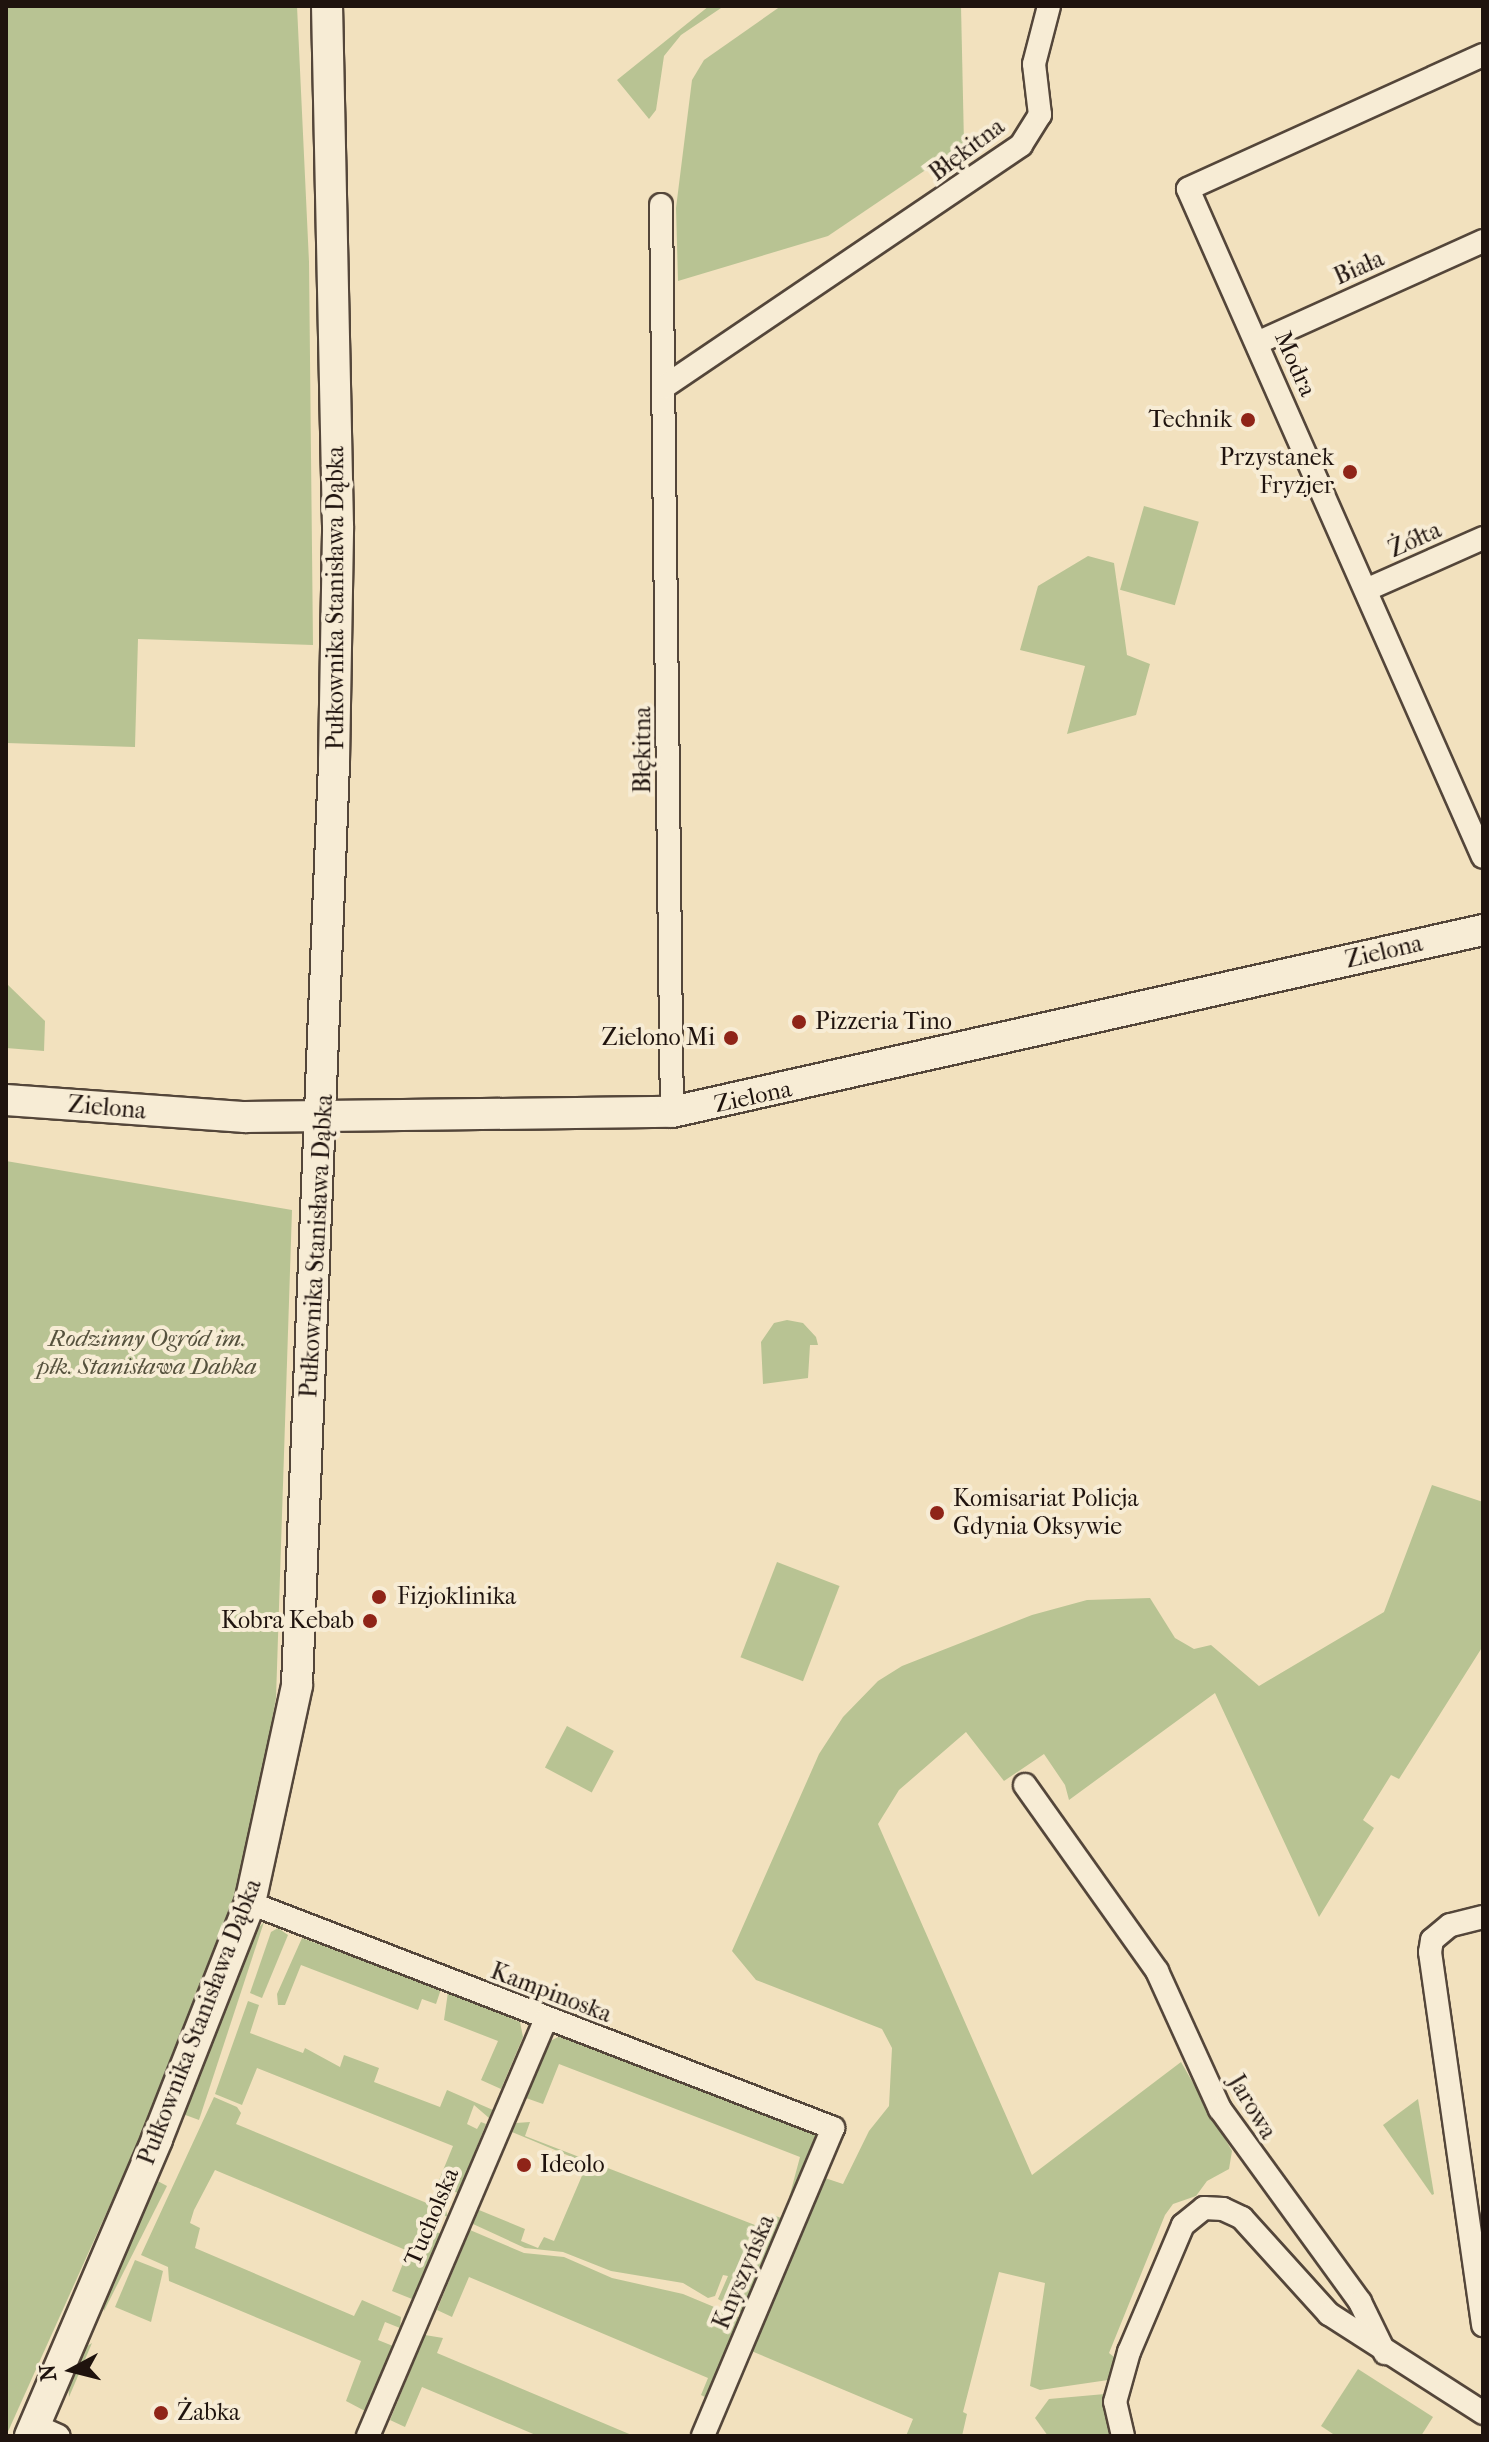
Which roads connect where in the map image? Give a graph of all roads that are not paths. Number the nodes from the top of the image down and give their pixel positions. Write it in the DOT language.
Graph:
graph roads {
  1 [pos="327,6"];
  2 [pos="1049,6"];
  3 [pos="1483,55"];
  4 [pos="661,205"];
  5 [pos="1483,241"];
  6 [pos="1257,343"];
  7 [pos="664,387"];
  8 [pos="1483,538"];
  9 [pos="1368,589"];
  10 [pos="1477,821"];
  11 [pos="1483,857"];
  12 [pos="1483,930"];
  13 [pos="6,1100"];
  14 [pos="672,1112"];
  15 [pos="324,1114"];
  16 [pos="1025,1785"];
  17 [pos="250,1903"];
  18 [pos="1483,1917"];
  19 [pos="546,2019"];
  20 [pos="833,2128"];
  21 [pos="1483,2325"];
  22 [pos="1385,2353"];
  23 [pos="1483,2413"];
  24 [pos="41,2432"];
  25 [pos="368,2436"];
  26 [pos="703,2436"];
  27 [pos="1123,2436"];
  1 -- 15 [label="street, Pułkownika Stanisława Dąbka"];
  2 -- 7 [label="street, Błękitna"];
  3 -- 6 [label="street, Modra"];
  4 -- 7 [label="street, Błękitna"];
  5 -- 6 [label="street, Biała"];
  6 -- 9 [label="street, Modra"];
  7 -- 14 [label="street, Błękitna"];
  8 -- 9 [label="street, Żółta"];
  9 -- 10 [label="street, Modra"];
  10 -- 11 [label="street, Modra"];
  12 -- 14 [label="street, Zielona"];
  13 -- 15 [label="street, Zielona"];
  14 -- 15 [label="street, Zielona"];
  15 -- 17 [label="street, Pułkownika Stanisława Dąbka"];
  16 -- 22 [label="street, Jarowa"];
  17 -- 19 [label="street, Kampinoska"];
  17 -- 24 [label="street, Pułkownika Stanisława Dąbka"];
  18 -- 21 [label="street"];
  19 -- 20 [label="street, Kampinoska"];
  19 -- 25 [label="street, Tucholska"];
  20 -- 26 [label="street, Knyszyńska"];
  22 -- 23 [label="street"];
  22 -- 27 [label="street"];
}
